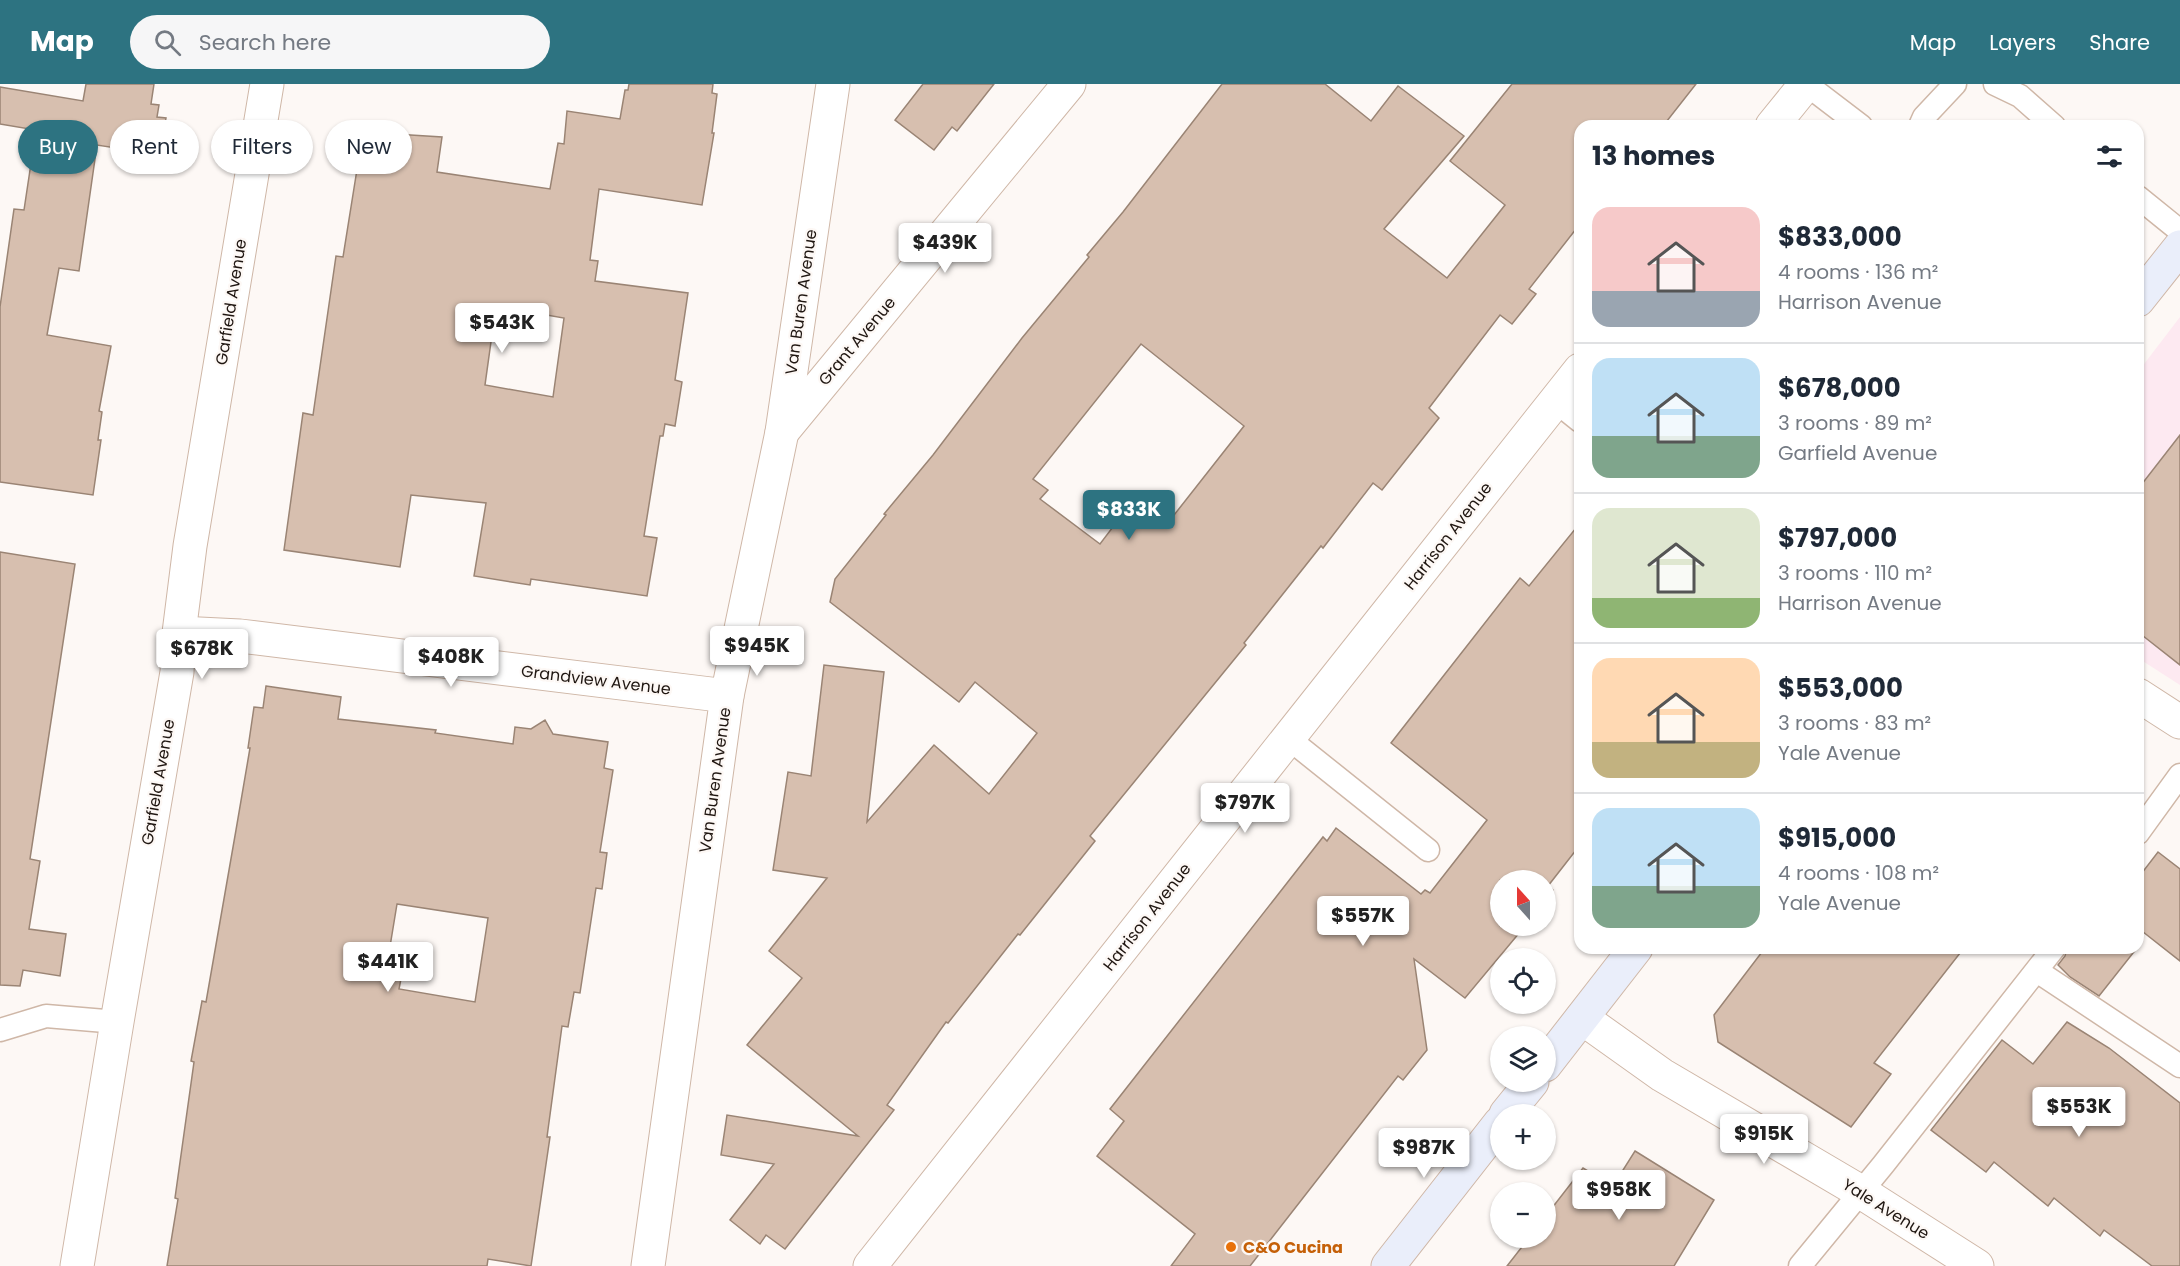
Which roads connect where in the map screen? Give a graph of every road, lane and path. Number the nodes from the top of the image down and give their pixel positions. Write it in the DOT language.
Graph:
graph roads {
  1 [pos="267,84"];
  2 [pos="833,84"];
  3 [pos="1069,84"];
  4 [pos="1806,84"];
  5 [pos="1955,84"];
  6 [pos="1995,84"];
  7 [pos="1778,120"];
  8 [pos="1853,120"];
  9 [pos="1923,120"];
  10 [pos="2047,120"];
  11 [pos="2144,202"];
  12 [pos="2180,231"];
  13 [pos="2180,247"];
  14 [pos="2144,292"];
  15 [pos="1574,390"];
  16 [pos="1568,411"];
  17 [pos="782,432"];
  18 [pos="179,633"];
  19 [pos="727,696"];
  20 [pos="2144,700"];
  21 [pos="2180,722"];
  22 [pos="1288,738"];
  23 [pos="2180,775"];
  24 [pos="2144,826"];
  25 [pos="1428,850"];
  26 [pos="1631,954"];
  27 [pos="2050,954"];
  28 [pos="2037,971"];
  29 [pos="1582,1018"];
  30 [pos="117,1022"];
  31 [pos="0,1030"];
  32 [pos="1556,1051"];
  33 [pos="2180,1066"];
  34 [pos="1524,1092"];
  35 [pos="1514,1104"];
  36 [pos="1490,1136"];
  37 [pos="1861,1192"];
  38 [pos="77,1266"];
  39 [pos="648,1266"];
  40 [pos="870,1266"];
  41 [pos="1388,1266"];
  42 [pos="1800,1266"];
  43 [pos="1977,1266"];
  1 -- 18 [label="street, Garfield Avenue"];
  2 -- 17 [label="street, Van Buren Avenue"];
  3 -- 17 [label="street, Grant Avenue"];
  4 -- 7 [label="street"];
  4 -- 8 [label="lane"];
  5 -- 9 [label="lane"];
  6 -- 10 [label="lane"];
  11 -- 12 [label="lane"];
  13 -- 14 [label="main road"];
  15 -- 16 [label="street, Harrison Avenue"];
  16 -- 22 [label="street, Harrison Avenue"];
  17 -- 19 [label="street, Van Buren Avenue"];
  18 -- 19 [label="street, Grandview Avenue"];
  18 -- 30 [label="street, Garfield Avenue"];
  19 -- 39 [label="street, Van Buren Avenue"];
  20 -- 21 [label="street"];
  22 -- 25 [label="lane"];
  22 -- 40 [label="street, Harrison Avenue"];
  23 -- 24 [label="lane"];
  26 -- 29 [label="main road"];
  27 -- 28 [label="lane"];
  28 -- 33 [label="lane"];
  28 -- 37 [label="lane"];
  29 -- 32 [label="main road"];
  29 -- 37 [label="street, Yale Avenue"];
  30 -- 31 [label="lane"];
  30 -- 38 [label="street, Garfield Avenue"];
  34 -- 35 [label="main road"];
  36 -- 41 [label="main road"];
  37 -- 42 [label="lane"];
  37 -- 43 [label="street, Yale Avenue"];
}
